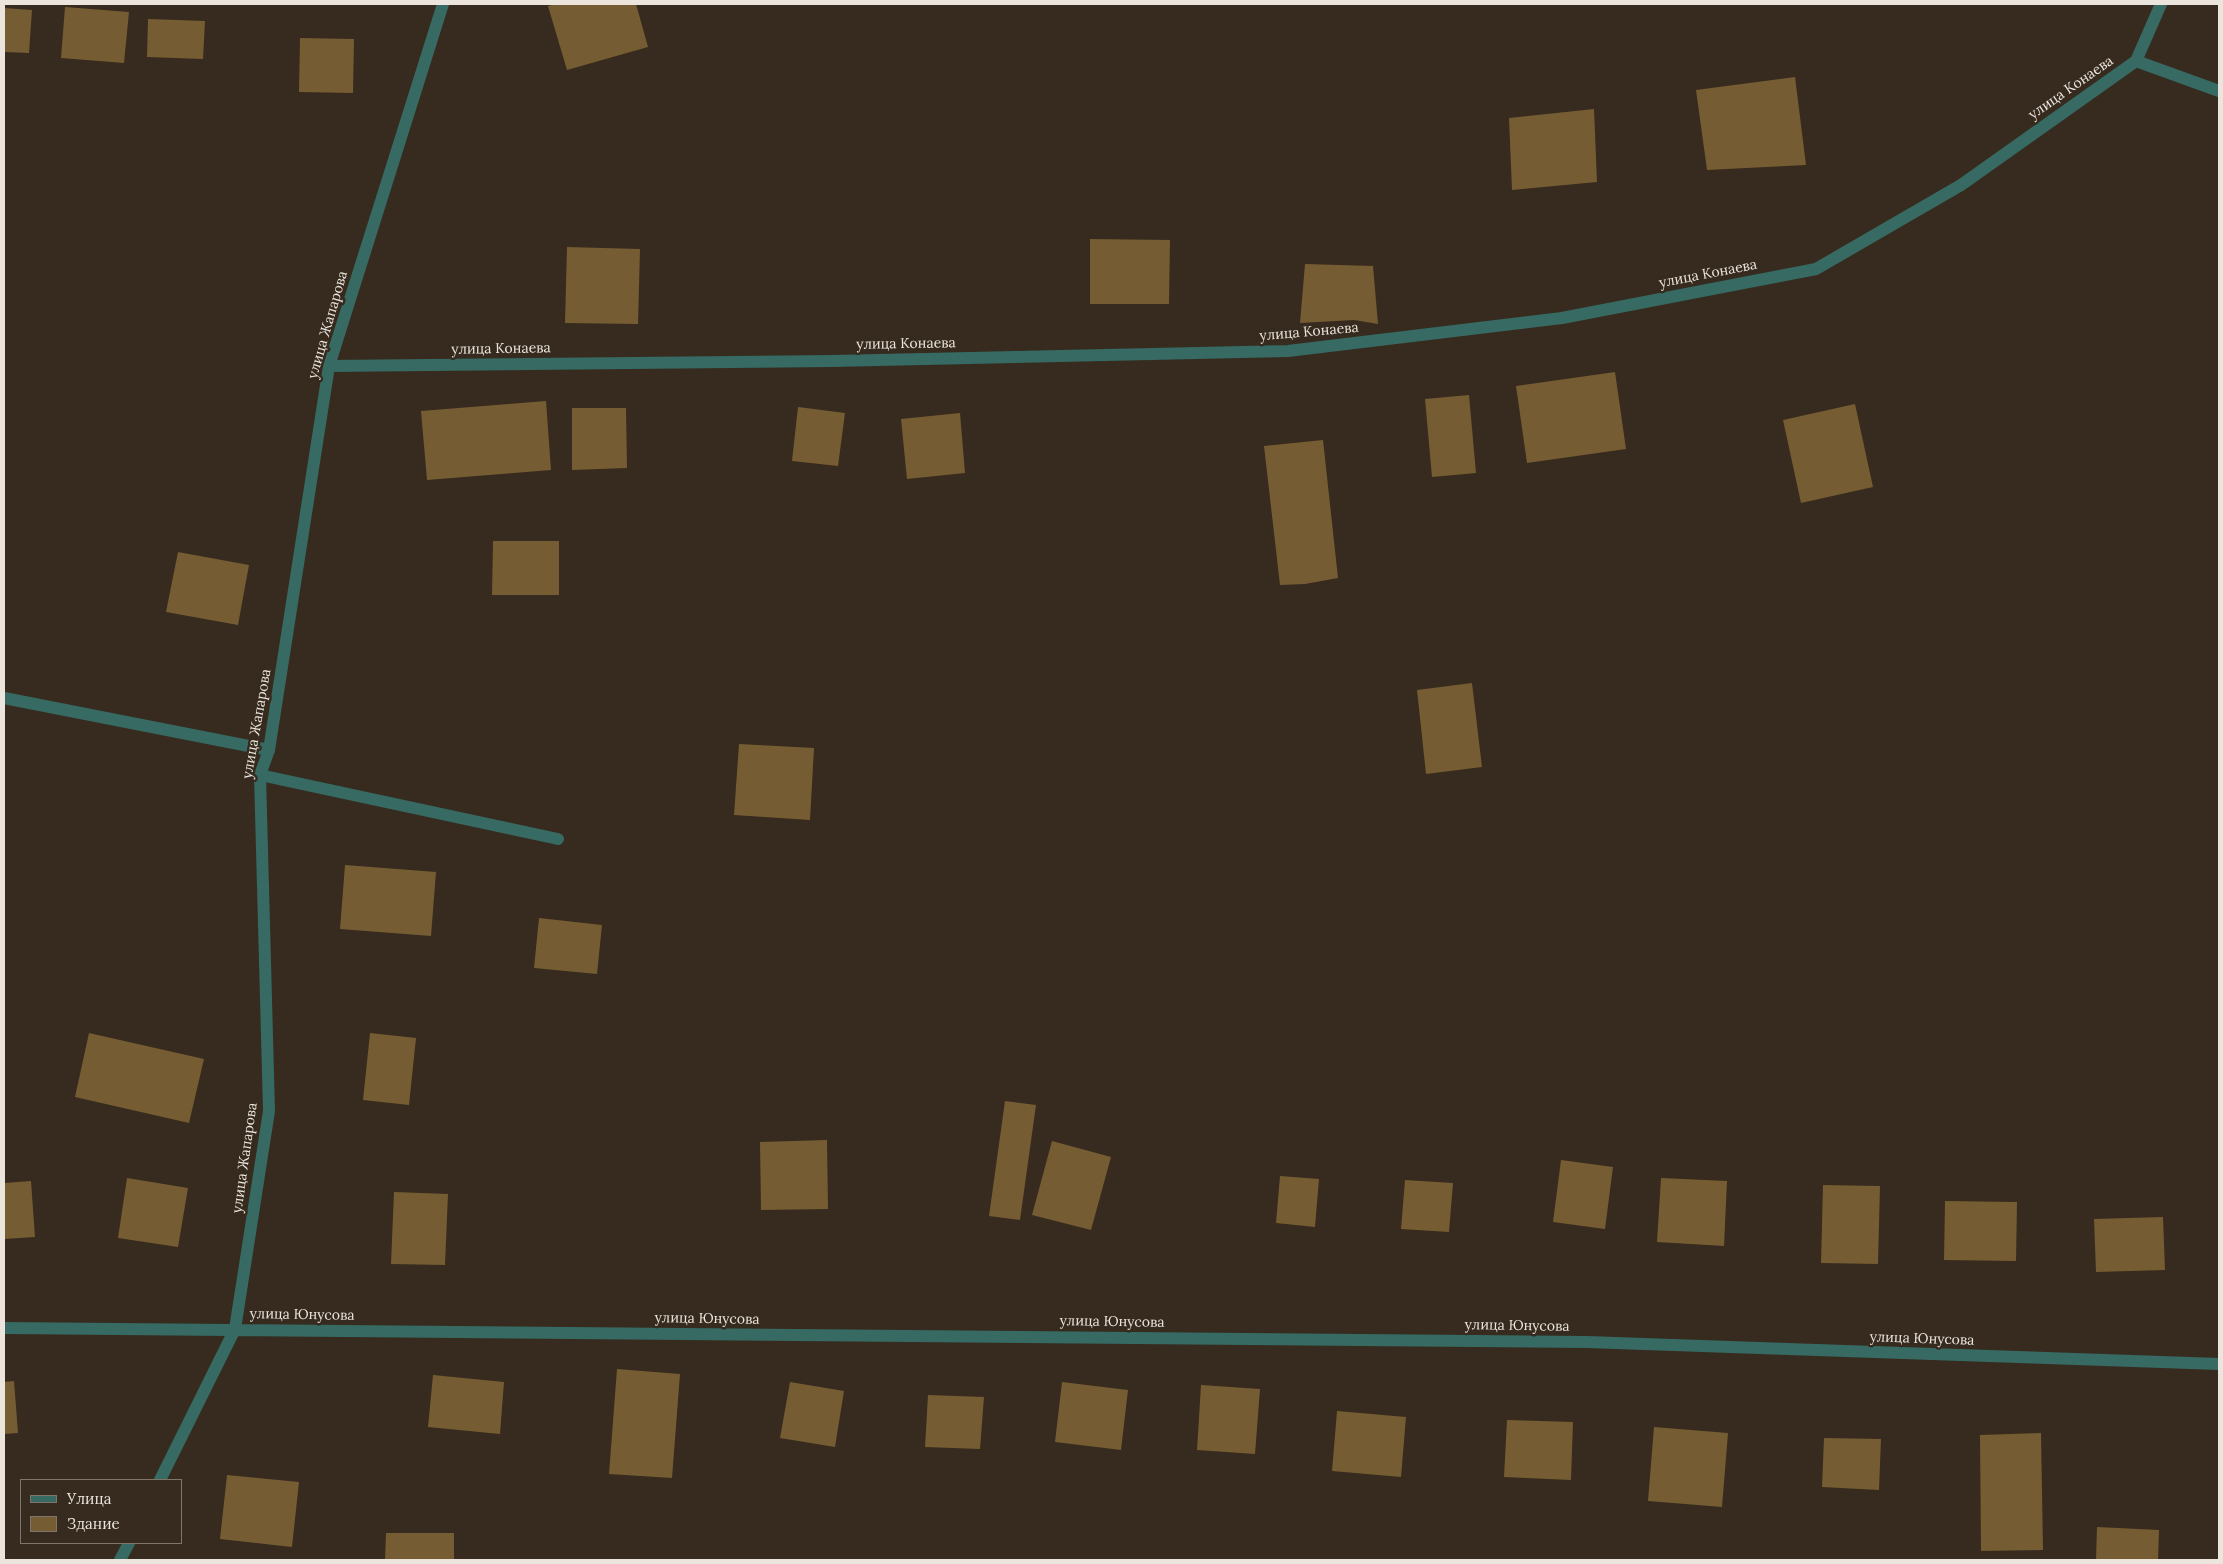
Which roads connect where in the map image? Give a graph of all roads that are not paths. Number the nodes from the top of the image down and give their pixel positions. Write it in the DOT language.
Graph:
graph roads {
  1 [pos="443,4"];
  2 [pos="2161,4"];
  3 [pos="2136,61"];
  4 [pos="2219,91"];
  5 [pos="329,366"];
  6 [pos="4,698"];
  7 [pos="269,750"];
  8 [pos="260,775"];
  9 [pos="558,839"];
  10 [pos="4,1328"];
  11 [pos="235,1329"];
  12 [pos="2219,1364"];
  13 [pos="160,1479"];
  14 [pos="128,1544"];
  15 [pos="120,1560"];
  1 -- 5 [label="street, улица Жапарова"];
  2 -- 3 [label="street"];
  3 -- 4 [label="street, улица Конаева"];
  3 -- 5 [label="street, улица Конаева"];
  5 -- 7 [label="street, улица Жапарова"];
  6 -- 7 [label="street"];
  7 -- 8 [label="street, улица Жапарова"];
  8 -- 9 [label="street"];
  8 -- 11 [label="street, улица Жапарова"];
  10 -- 11 [label="street, улица Юнусова"];
  11 -- 12 [label="street, улица Юнусова"];
  11 -- 13 [label="street, улица Жапарова"];
  14 -- 15 [label="street"];
}
